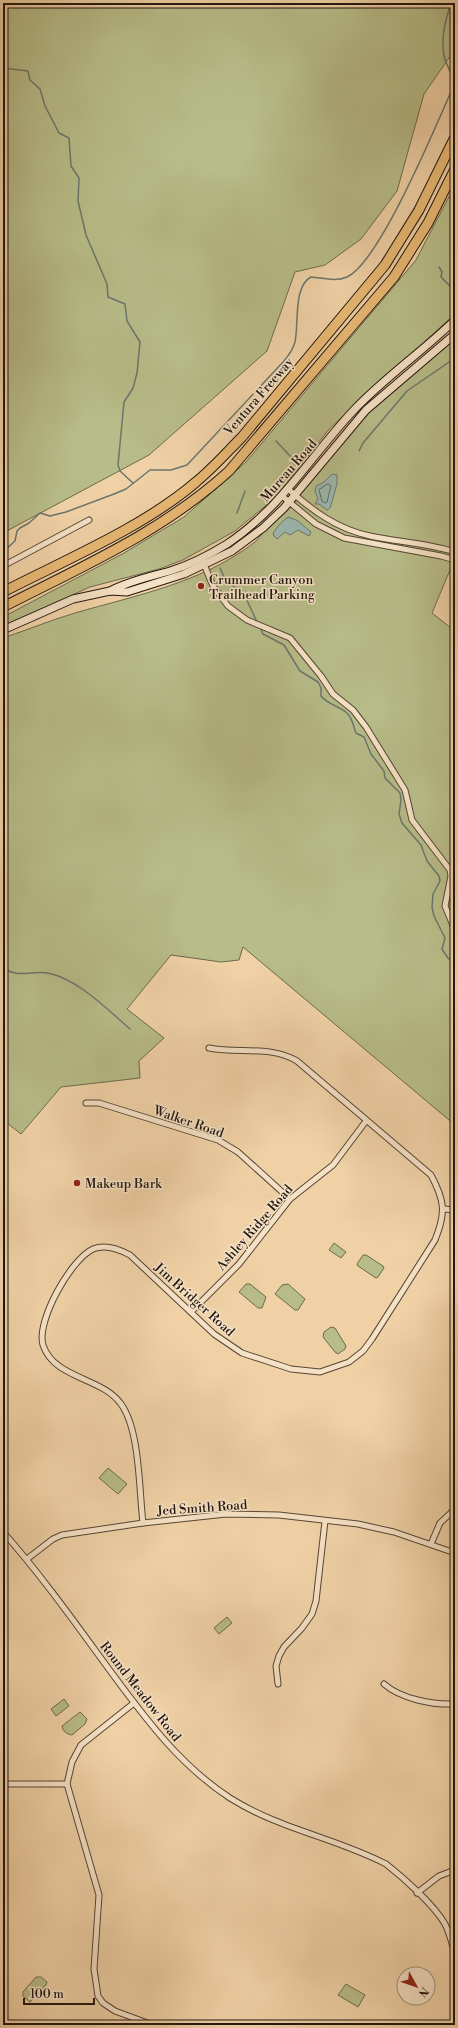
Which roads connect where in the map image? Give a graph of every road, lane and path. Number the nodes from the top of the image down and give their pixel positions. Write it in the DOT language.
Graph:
graph roads {
  1 [pos="455,137"];
  2 [pos="455,169"];
  3 [pos="455,320"];
  4 [pos="455,334"];
  5 [pos="288,489"];
  6 [pos="295,495"];
  7 [pos="282,496"];
  8 [pos="289,502"];
  9 [pos="89,520"];
  10 [pos="455,552"];
  11 [pos="202,558"];
  12 [pos="455,560"];
  13 [pos="3,566"];
  14 [pos="204,566"];
  15 [pos="110,591"];
  16 [pos="3,592"];
  17 [pos="3,607"];
  18 [pos="3,630"];
  19 [pos="455,930"];
  20 [pos="209,1048"];
  21 [pos="86,1103"];
  22 [pos="366,1121"];
  23 [pos="290,1199"];
  24 [pos="444,1209"];
  25 [pos="455,1210"];
  26 [pos="191,1312"];
  27 [pos="455,1509"];
  28 [pos="325,1521"];
  29 [pos="143,1523"];
  30 [pos="3,1532"];
  31 [pos="431,1544"];
  32 [pos="455,1553"];
  33 [pos="27,1559"];
  34 [pos="278,1684"];
  35 [pos="384,1684"];
  36 [pos="134,1703"];
  37 [pos="455,1704"];
  38 [pos="3,1784"];
  39 [pos="67,1784"];
  40 [pos="455,1870"];
  41 [pos="417,1892"];
  42 [pos="455,1954"];
  43 [pos="153,2025"];
  1 -- 16 [label="highway, Ventura Freeway"];
  2 -- 17 [label="highway, Ventura Freeway"];
  3 -- 5 [label="main road, Mureau Road"];
  4 -- 6 [label="main road, Mureau Road"];
  5 -- 6 [label="street"];
  5 -- 7 [label="main road, Mureau Road"];
  6 -- 8 [label="main road, Mureau Road"];
  6 -- 10 [label="street"];
  7 -- 8 [label="street"];
  7 -- 11 [label="main road, Mureau Road"];
  8 -- 12 [label="street"];
  8 -- 14 [label="main road, Mureau Road"];
  9 -- 13 [label="street"];
  11 -- 14 [label="street"];
  11 -- 15 [label="main road, Mureau Road"];
  14 -- 15 [label="main road, Mureau Road"];
  14 -- 19 [label="street"];
  15 -- 18 [label="main road, Mureau Road"];
  20 -- 22 [label="street, Jim Bridger Road"];
  21 -- 23 [label="street, Walker Road"];
  22 -- 23 [label="street, Ashley Ridge Road"];
  22 -- 24 [label="street, Jim Bridger Road"];
  23 -- 26 [label="street, Ashley Ridge Road"];
  24 -- 25 [label="street"];
  24 -- 26 [label="street, Jim Bridger Road"];
  26 -- 29 [label="street, Jim Bridger Road"];
  27 -- 31 [label="street"];
  28 -- 29 [label="street, Jed Smith Road"];
  28 -- 31 [label="street, Jed Smith Road"];
  28 -- 34 [label="street"];
  29 -- 33 [label="street, Jed Smith Road"];
  30 -- 33 [label="street, Round Meadow Road"];
  31 -- 32 [label="street, Jed Smith Road"];
  33 -- 36 [label="street, Round Meadow Road"];
  35 -- 37 [label="street"];
  36 -- 39 [label="street"];
  36 -- 41 [label="street, Round Meadow Road"];
  38 -- 39 [label="street"];
  39 -- 43 [label="street"];
  40 -- 41 [label="street"];
  41 -- 42 [label="street, Round Meadow Road"];
}
